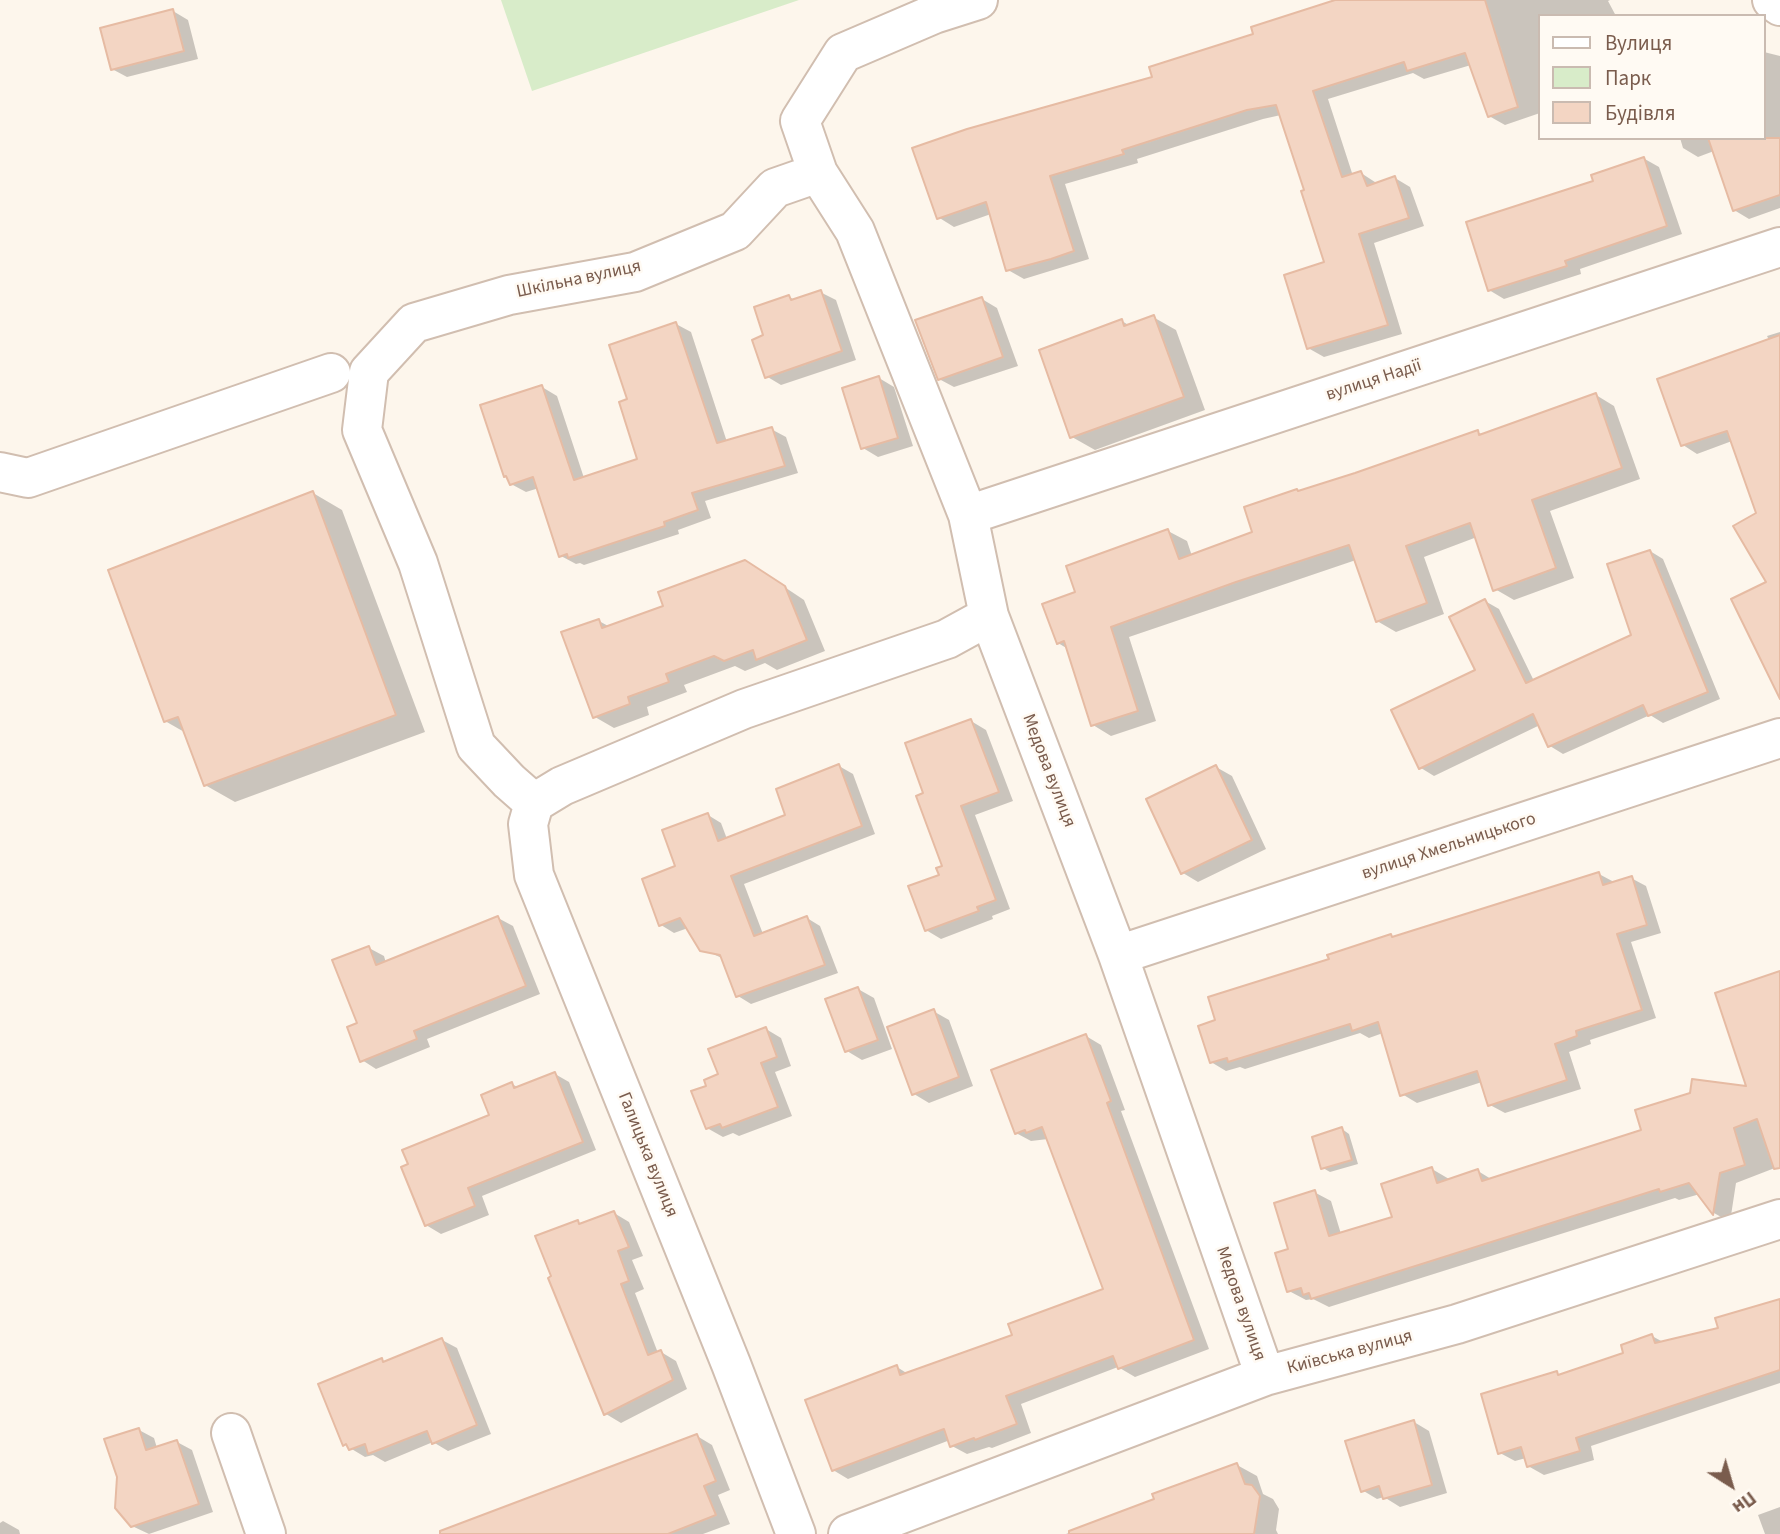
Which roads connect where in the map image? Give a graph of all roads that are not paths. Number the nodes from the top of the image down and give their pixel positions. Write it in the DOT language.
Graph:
graph roads {
  1 [pos="978,0"];
  2 [pos="1772,0"];
  3 [pos="1780,6"];
  4 [pos="818,173"];
  5 [pos="1780,247"];
  6 [pos="331,373"];
  7 [pos="0,472"];
  8 [pos="968,515"];
  9 [pos="989,616"];
  10 [pos="1780,738"];
  11 [pos="548,794"];
  12 [pos="1118,955"];
  13 [pos="1780,1219"];
  14 [pos="1265,1376"];
  15 [pos="231,1433"];
  16 [pos="266,1534"];
  17 [pos="796,1534"];
  18 [pos="848,1534"];
  1 -- 4 [label="street"];
  2 -- 3 [label="street"];
  4 -- 8 [label="street, Медова вулиця"];
  4 -- 11 [label="street, Шкільна вулиця"];
  5 -- 8 [label="street, вулиця Надії"];
  6 -- 7 [label="street"];
  8 -- 9 [label="street, Медова вулиця"];
  9 -- 11 [label="street"];
  9 -- 12 [label="street, Медова вулиця"];
  10 -- 12 [label="street, вулиця Хмельницького"];
  11 -- 17 [label="street, Галицька вулиця"];
  12 -- 14 [label="street, Медова вулиця"];
  13 -- 14 [label="street, Київська вулиця"];
  14 -- 18 [label="street, Київська вулиця"];
  15 -- 16 [label="street"];
}
